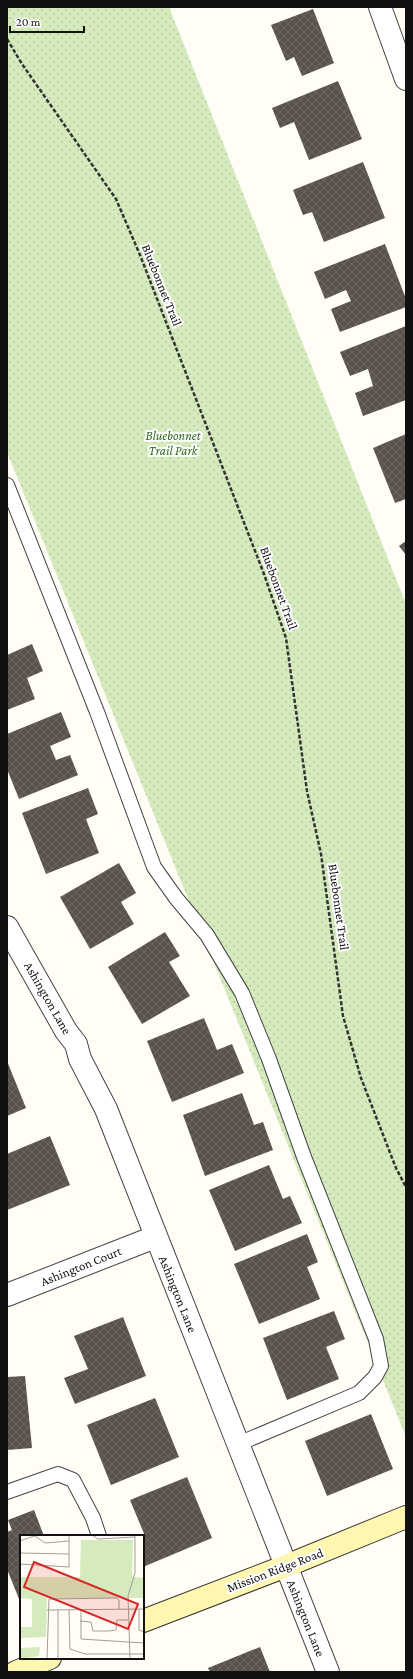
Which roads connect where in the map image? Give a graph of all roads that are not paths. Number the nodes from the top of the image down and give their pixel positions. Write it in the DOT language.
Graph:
graph roads {
  1 [pos="380,7"];
  2 [pos="406,79"];
  3 [pos="7,485"];
  4 [pos="7,927"];
  5 [pos="155,1236"];
  6 [pos="7,1295"];
  7 [pos="238,1444"];
  8 [pos="7,1492"];
  9 [pos="406,1517"];
  10 [pos="99,1535"];
  11 [pos="286,1566"];
  12 [pos="144,1621"];
  13 [pos="48,1659"];
  14 [pos="16,1672"];
  15 [pos="328,1672"];
  1 -- 2 [label="street"];
  3 -- 7 [label="lane"];
  4 -- 5 [label="street, Ashington Lane"];
  5 -- 6 [label="street, Ashington Court"];
  5 -- 7 [label="street, Ashington Lane"];
  7 -- 11 [label="street, Ashington Lane"];
  8 -- 10 [label="lane"];
  9 -- 11 [label="street, Mission Ridge Road"];
  11 -- 12 [label="street, Mission Ridge Road"];
  11 -- 15 [label="street, Ashington Lane"];
  13 -- 14 [label="street"];
}
